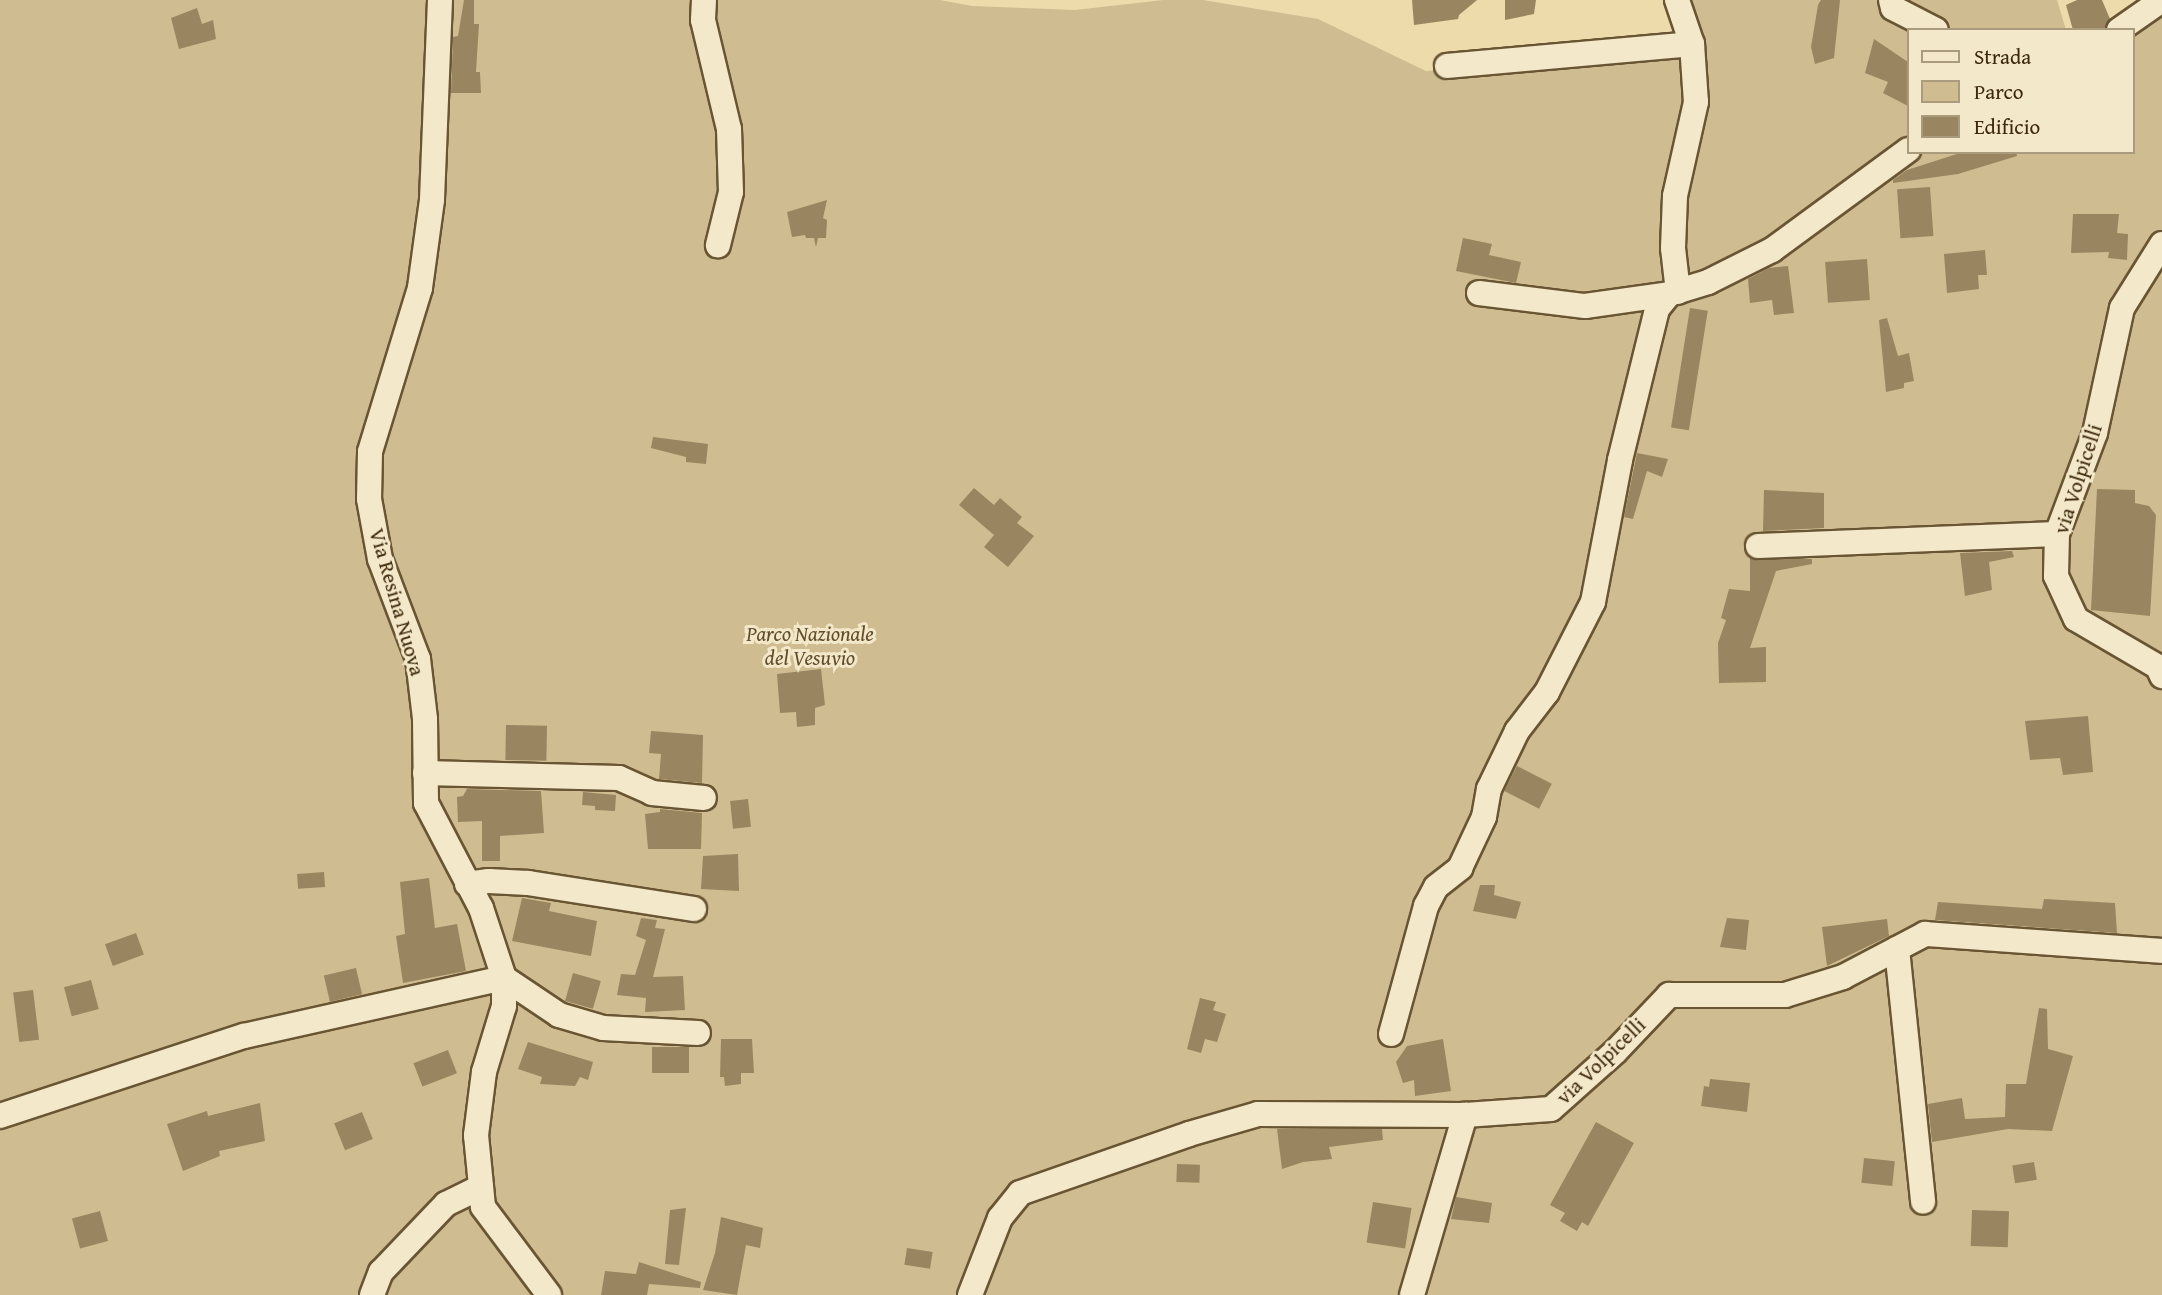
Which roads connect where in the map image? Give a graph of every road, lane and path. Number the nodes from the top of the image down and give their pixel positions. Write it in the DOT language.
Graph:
graph roads {
  1 [pos="440,0"];
  2 [pos="704,0"];
  3 [pos="1676,0"];
  4 [pos="1891,0"];
  5 [pos="2162,0"];
  6 [pos="1932,28"];
  7 [pos="2122,28"];
  8 [pos="1692,44"];
  9 [pos="1447,66"];
  10 [pos="1906,151"];
  11 [pos="2162,244"];
  12 [pos="718,245"];
  13 [pos="1479,293"];
  14 [pos="1668,298"];
  15 [pos="2057,534"];
  16 [pos="1758,546"];
  17 [pos="2162,676"];
  18 [pos="425,773"];
  19 [pos="704,798"];
  20 [pos="467,884"];
  21 [pos="694,909"];
  22 [pos="1897,949"];
  23 [pos="2162,951"];
  24 [pos="504,978"];
  25 [pos="698,1033"];
  26 [pos="1391,1034"];
  27 [pos="1465,1115"];
  28 [pos="0,1116"];
  29 [pos="481,1187"];
  30 [pos="1923,1202"];
  31 [pos="372,1295"];
  32 [pos="549,1295"];
  33 [pos="970,1295"];
  34 [pos="1412,1295"];
  1 -- 18 [label="street, Via Resina Nuova"];
  2 -- 12 [label="street"];
  3 -- 8 [label="street"];
  4 -- 6 [label="street"];
  5 -- 7 [label="street"];
  8 -- 9 [label="street"];
  8 -- 14 [label="street"];
  10 -- 14 [label="street"];
  11 -- 15 [label="street, via Volpicelli"];
  13 -- 14 [label="street"];
  14 -- 26 [label="street"];
  15 -- 16 [label="street"];
  15 -- 17 [label="street, via Volpicelli"];
  18 -- 19 [label="street"];
  18 -- 20 [label="street, Via Resina Nuova"];
  20 -- 21 [label="street"];
  20 -- 24 [label="street, Via Resina Nuova"];
  22 -- 23 [label="street, via Volpicelli"];
  22 -- 27 [label="street, via Volpicelli"];
  22 -- 30 [label="street"];
  24 -- 25 [label="street"];
  24 -- 28 [label="street"];
  24 -- 29 [label="street, Via Resina Nuova"];
  27 -- 33 [label="street, via Volpicelli"];
  27 -- 34 [label="street"];
  29 -- 31 [label="street"];
  29 -- 32 [label="street, Via Resina Nuova"];
}
